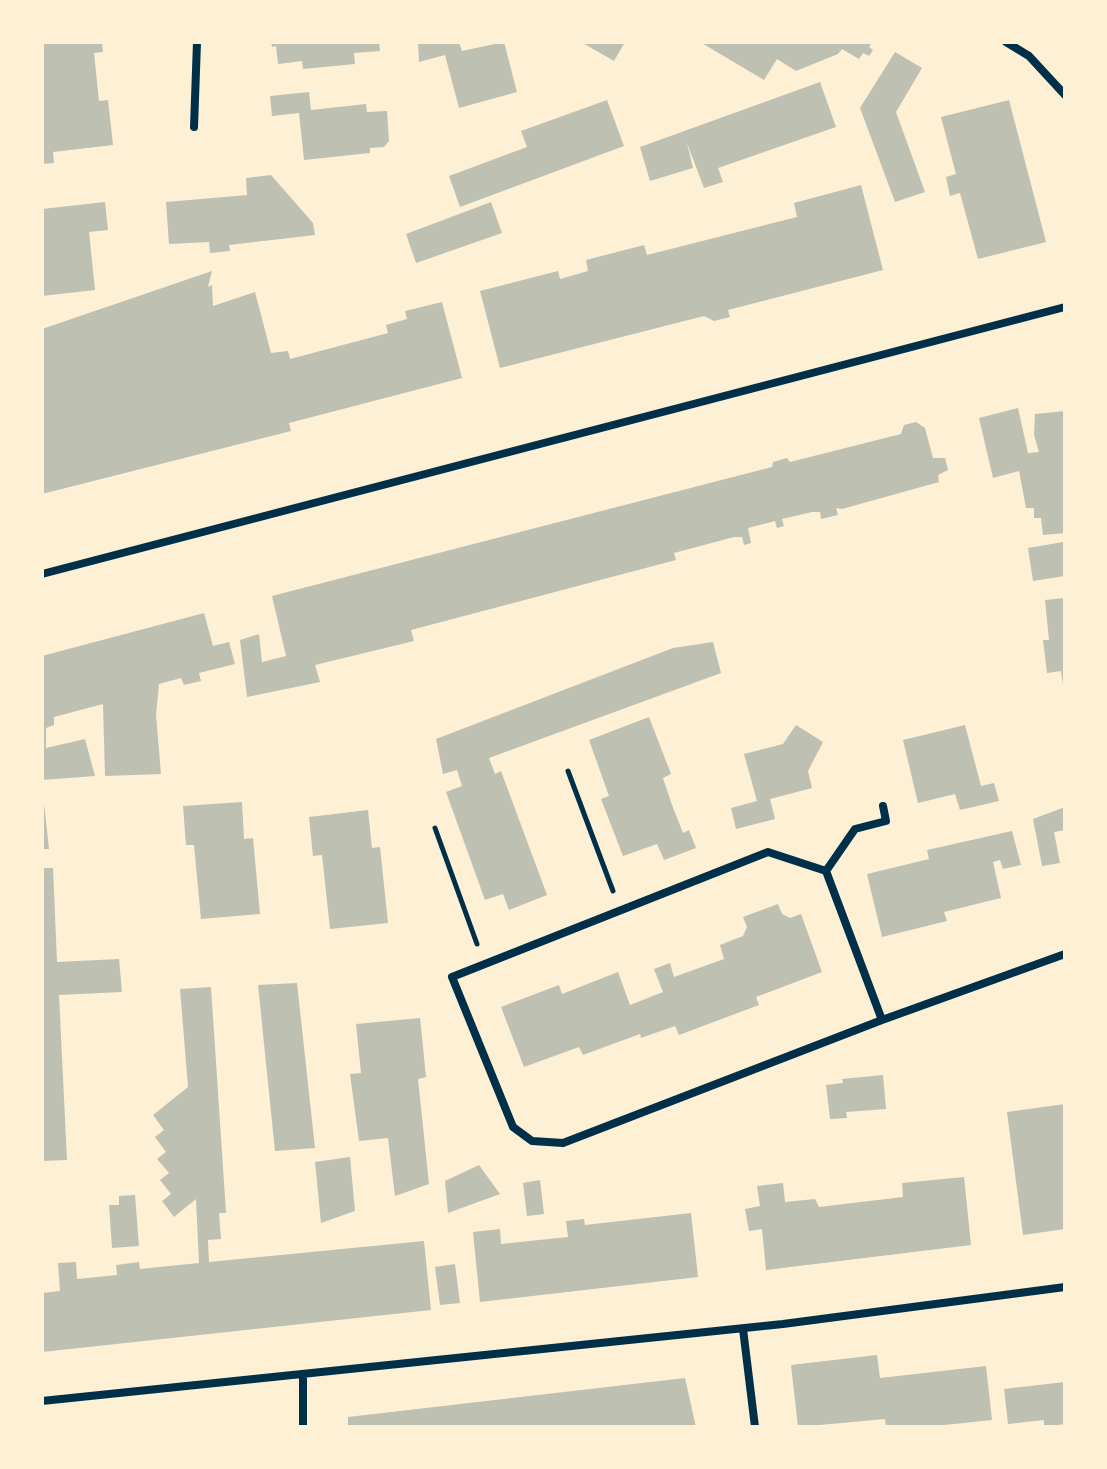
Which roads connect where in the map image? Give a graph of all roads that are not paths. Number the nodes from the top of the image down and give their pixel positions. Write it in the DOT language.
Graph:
graph roads {
  1 [pos="197,42"];
  2 [pos="1006,42"];
  3 [pos="1065,95"];
  4 [pos="194,127"];
  5 [pos="1065,307"];
  6 [pos="42,574"];
  7 [pos="883,806"];
  8 [pos="826,871"];
  9 [pos="1065,954"];
  10 [pos="882,1020"];
  11 [pos="1065,1287"];
  12 [pos="743,1329"];
  13 [pos="303,1375"];
  14 [pos="42,1401"];
  15 [pos="303,1427"];
  16 [pos="755,1427"];
  1 -- 4 [label="street"];
  2 -- 3 [label="street"];
  5 -- 6 [label="street"];
  7 -- 8 [label="street"];
  8 -- 10 [label="street"];
  8 -- 10 [label="street"];
  9 -- 10 [label="street"];
  11 -- 12 [label="street"];
  12 -- 13 [label="street"];
  12 -- 16 [label="street"];
  13 -- 14 [label="street"];
  13 -- 15 [label="street"];
}
